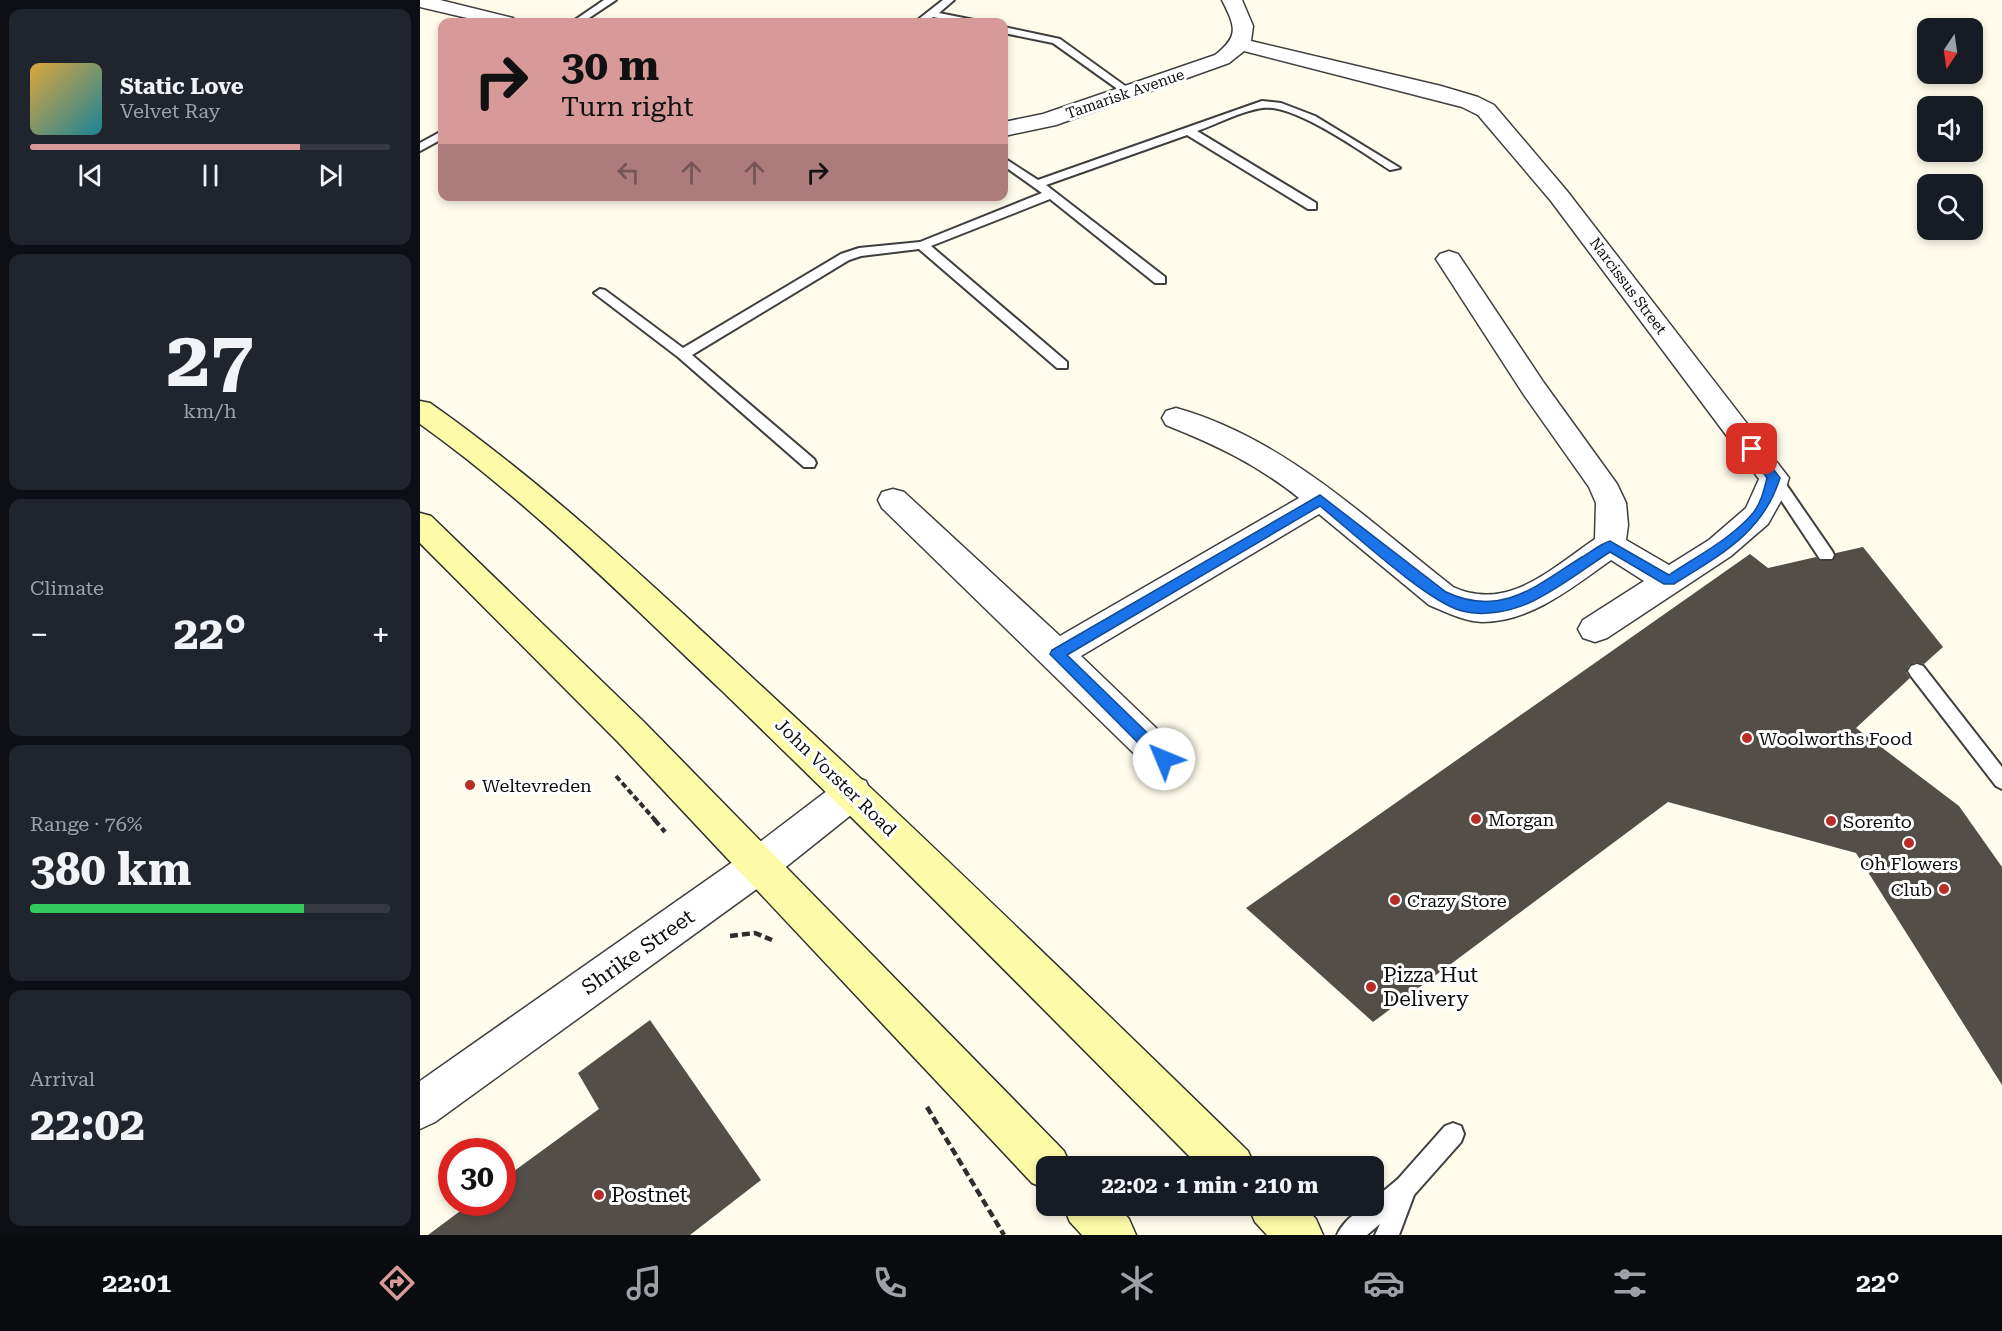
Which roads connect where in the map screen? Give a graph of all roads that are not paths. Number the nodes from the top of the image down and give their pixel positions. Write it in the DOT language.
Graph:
graph roads {
  1 [pos="611,0"];
  2 [pos="949,0"];
  3 [pos="1232,0"];
  4 [pos="420,1"];
  5 [pos="931,14"];
  6 [pos="490,18"];
  7 [pos="582,18"];
  8 [pos="926,18"];
  9 [pos="950,18"];
  10 [pos="1008,31"];
  11 [pos="1240,44"];
  12 [pos="1130,93"];
  13 [pos="1008,128"];
  14 [pos="1189,131"];
  15 [pos="438,137"];
  16 [pos="420,148"];
  17 [pos="1008,164"];
  18 [pos="1394,168"];
  19 [pos="1035,185"];
  20 [pos="1051,194"];
  21 [pos="1312,206"];
  22 [pos="922,245"];
  23 [pos="1449,259"];
  24 [pos="1160,280"];
  25 [pos="600,293"];
  26 [pos="683,354"];
  27 [pos="1062,366"];
  28 [pos="420,410"];
  29 [pos="1176,418"];
  30 [pos="809,464"];
  31 [pos="1774,478"];
  32 [pos="1320,499"];
  33 [pos="893,500"];
  34 [pos="420,524"];
  35 [pos="1610,546"];
  36 [pos="1827,555"];
  37 [pos="1669,581"];
  38 [pos="1595,629"];
  39 [pos="1057,654"];
  40 [pos="1917,671"];
  41 [pos="1164,759"];
  42 [pos="2002,781"];
  43 [pos="853,792"];
  44 [pos="758,866"];
  45 [pos="420,1107"];
  46 [pos="1453,1134"];
  47 [pos="1037,1156"];
  48 [pos="1221,1156"];
  49 [pos="1406,1187"];
  50 [pos="1076,1216"];
  51 [pos="1095,1216"];
  52 [pos="1281,1216"];
  53 [pos="1080,1235"];
  54 [pos="1113,1235"];
  55 [pos="1300,1235"];
  56 [pos="1349,1235"];
  57 [pos="1387,1235"];
  1 -- 7 [label="lane"];
  2 -- 5 [label="lane"];
  3 -- 11 [label="street"];
  4 -- 6 [label="street"];
  5 -- 8 [label="lane"];
  5 -- 9 [label="lane"];
  10 -- 12 [label="lane"];
  11 -- 12 [label="street, Tamarisk Avenue"];
  11 -- 31 [label="street, Narcissus Street"];
  12 -- 13 [label="street, Tamarisk Avenue"];
  14 -- 18 [label="lane"];
  14 -- 19 [label="lane"];
  14 -- 21 [label="lane"];
  15 -- 16 [label="lane"];
  17 -- 19 [label="lane"];
  19 -- 20 [label="lane"];
  20 -- 22 [label="lane"];
  20 -- 24 [label="lane"];
  22 -- 26 [label="lane"];
  22 -- 27 [label="lane"];
  23 -- 35 [label="street"];
  25 -- 26 [label="lane"];
  26 -- 30 [label="lane"];
  28 -- 43 [label="main road, John Vorster Road"];
  29 -- 32 [label="street"];
  31 -- 36 [label="lane"];
  31 -- 37 [label="street"];
  32 -- 35 [label="street"];
  32 -- 39 [label="street"];
  33 -- 39 [label="street"];
  34 -- 44 [label="main road"];
  35 -- 37 [label="street"];
  37 -- 38 [label="street"];
  39 -- 41 [label="street"];
  40 -- 42 [label="lane"];
  43 -- 44 [label="street, Shrike Street"];
  43 -- 48 [label="main road, John Vorster Road"];
  44 -- 45 [label="street, Shrike Street"];
  44 -- 47 [label="main road"];
  46 -- 49 [label="lane"];
  49 -- 56 [label="lane"];
  49 -- 57 [label="lane"];
  50 -- 53 [label="main road"];
  51 -- 54 [label="main road"];
  52 -- 55 [label="main road"];
}
